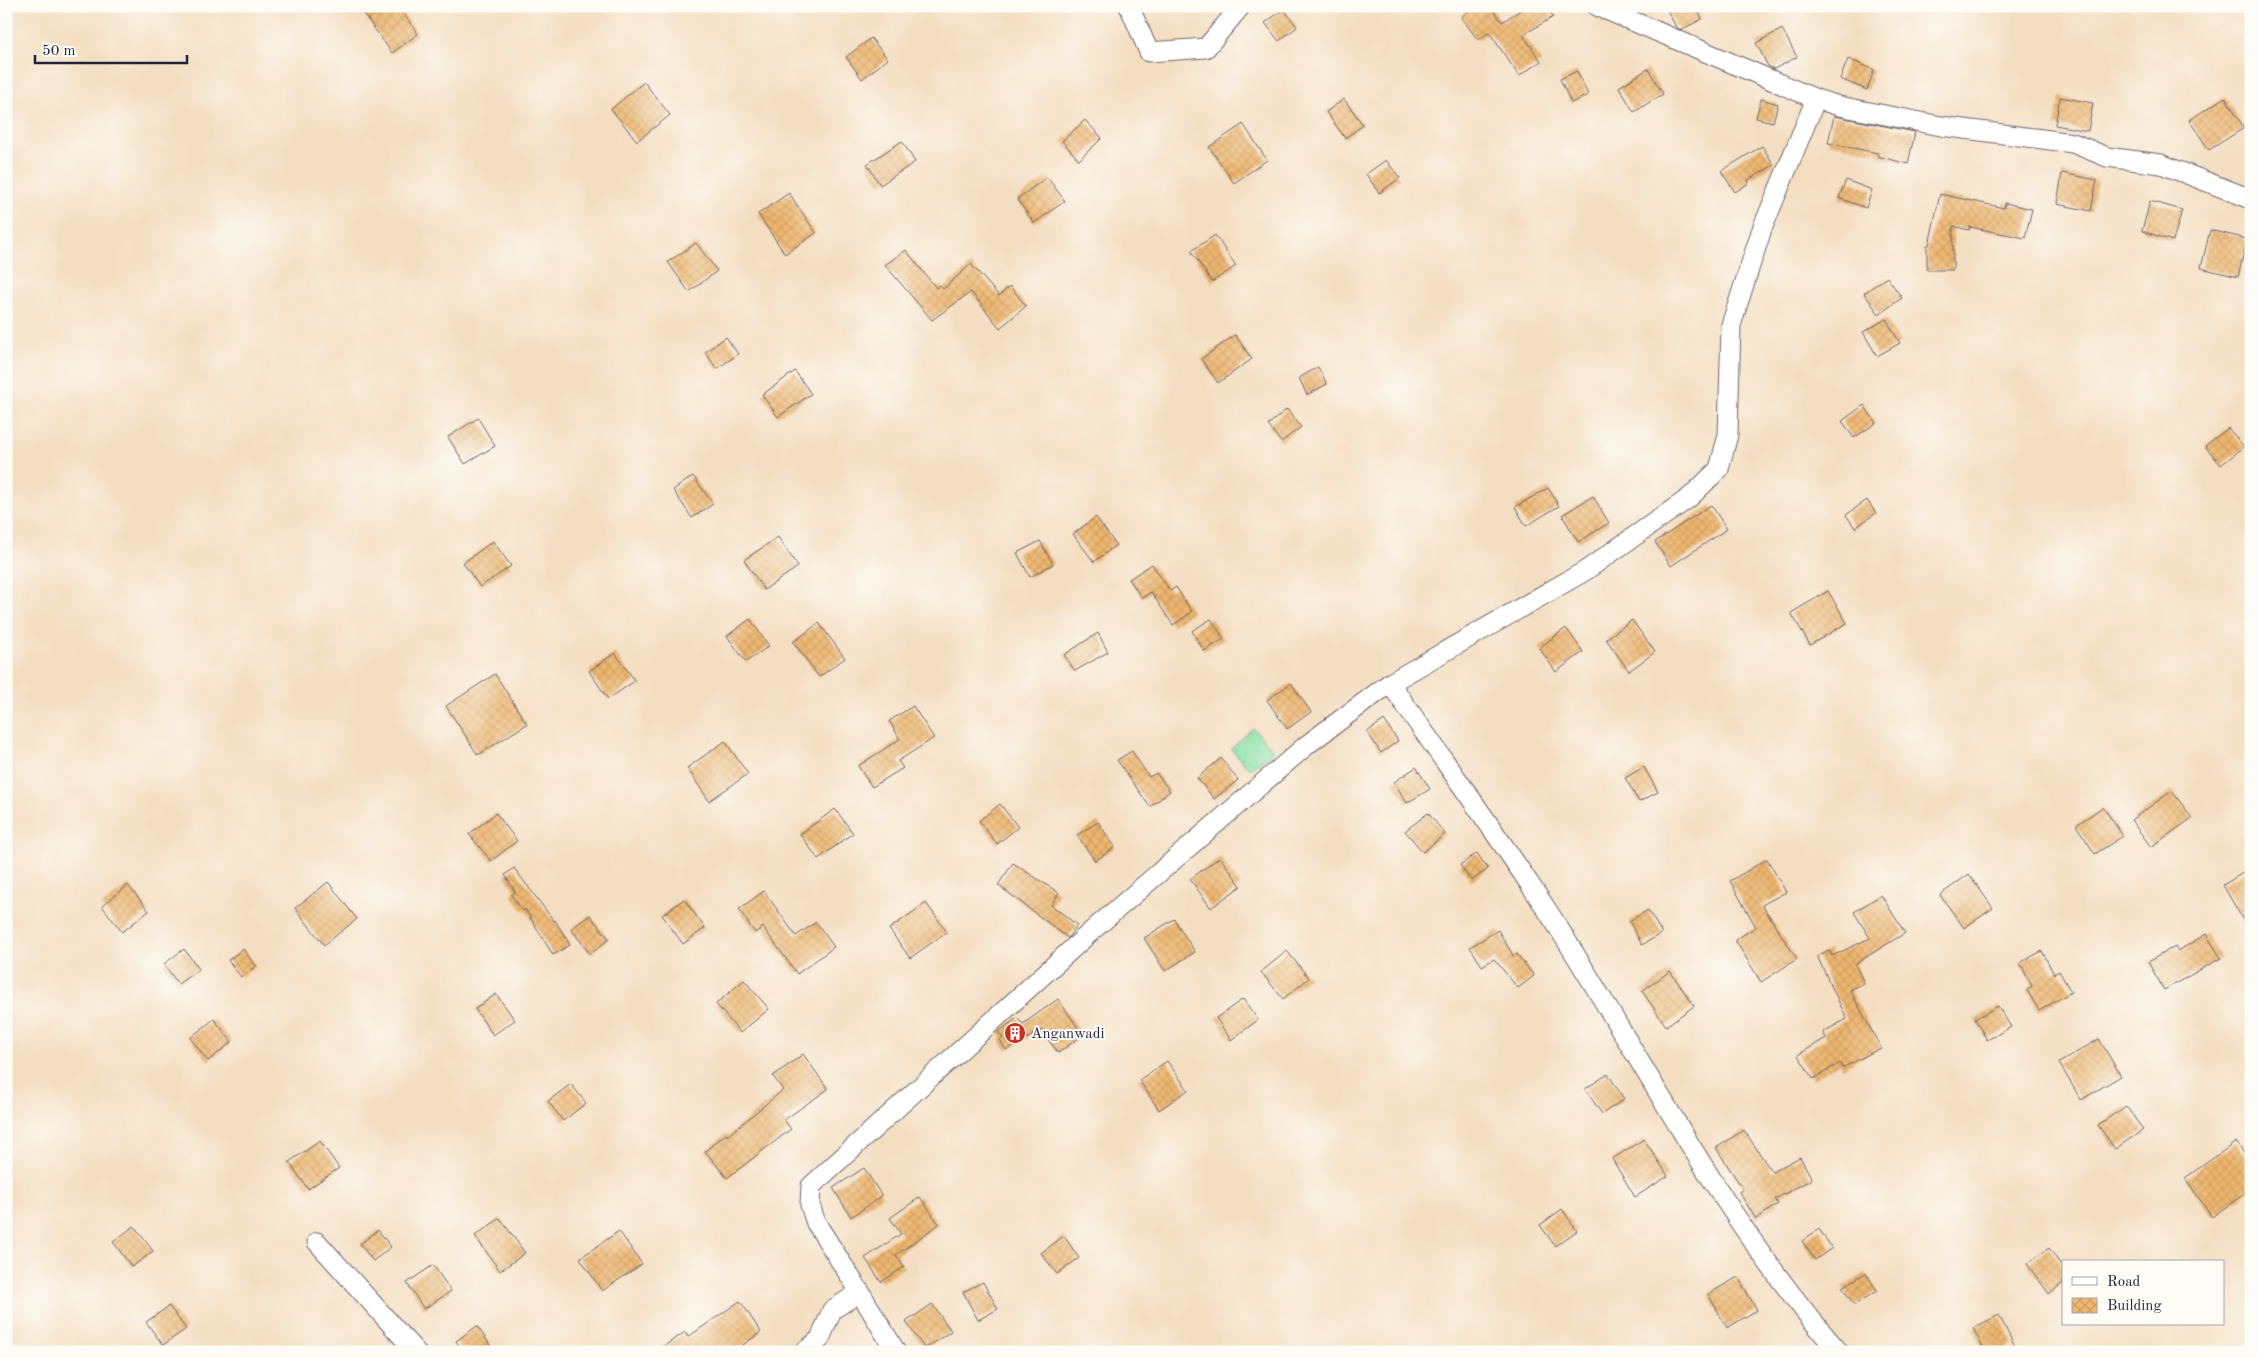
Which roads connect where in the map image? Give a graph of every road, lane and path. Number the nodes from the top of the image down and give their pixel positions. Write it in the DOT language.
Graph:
graph roads {
  1 [pos="1129,6"];
  2 [pos="1241,6"];
  3 [pos="1597,6"];
  4 [pos="1816,99"];
  5 [pos="2251,199"];
  6 [pos="1390,683"];
  7 [pos="317,1242"];
  8 [pos="860,1292"];
  9 [pos="416,1352"];
  10 [pos="804,1352"];
  11 [pos="896,1352"];
  12 [pos="1839,1352"];
  1 -- 2 [label="street"];
  3 -- 4 [label="street"];
  4 -- 5 [label="street"];
  4 -- 6 [label="street"];
  6 -- 8 [label="street"];
  6 -- 12 [label="street"];
  7 -- 9 [label="street"];
  8 -- 10 [label="street"];
  8 -- 11 [label="street"];
}
